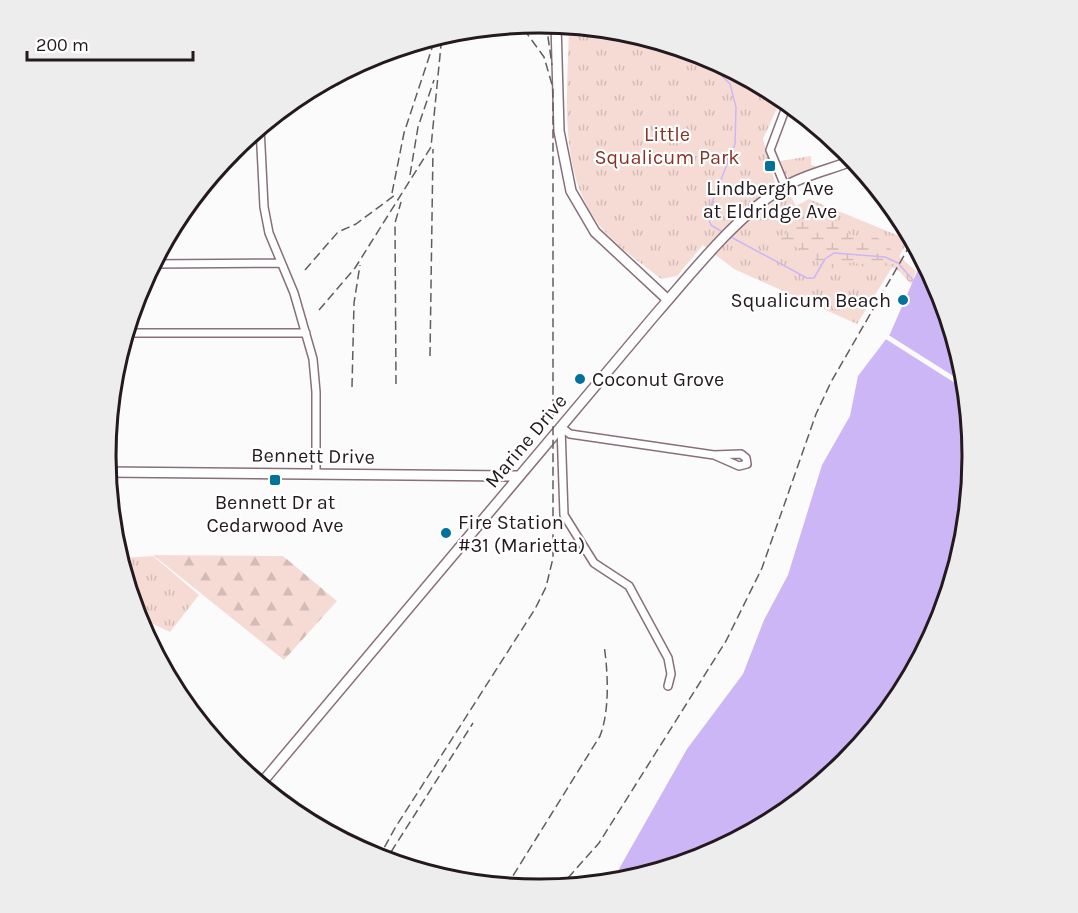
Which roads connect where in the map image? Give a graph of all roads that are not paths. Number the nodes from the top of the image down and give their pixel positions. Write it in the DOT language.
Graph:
graph roads {
  1 [pos="556,34"];
  2 [pos="784,112"];
  3 [pos="261,138"];
  4 [pos="844,164"];
  5 [pos="785,186"];
  6 [pos="280,263"];
  7 [pos="162,264"];
  8 [pos="668,300"];
  9 [pos="134,333"];
  10 [pos="306,333"];
  11 [pos="561,427"];
  12 [pos="714,455"];
  13 [pos="116,472"];
  14 [pos="316,474"];
  15 [pos="519,476"];
  16 [pos="668,686"];
  17 [pos="265,779"];
  1 -- 8 [label="main road"];
  2 -- 5 [label="street"];
  3 -- 6 [label="street"];
  4 -- 5 [label="main road, Marine Drive"];
  5 -- 8 [label="main road, Marine Drive"];
  6 -- 7 [label="street"];
  6 -- 10 [label="street"];
  8 -- 11 [label="main road, Marine Drive"];
  9 -- 10 [label="street"];
  10 -- 14 [label="street"];
  11 -- 12 [label="street"];
  11 -- 15 [label="main road, Marine Drive"];
  11 -- 16 [label="street"];
  13 -- 14 [label="main road, Bennett Drive"];
  14 -- 15 [label="main road, Bennett Drive"];
  15 -- 17 [label="main road, Marine Drive"];
}
